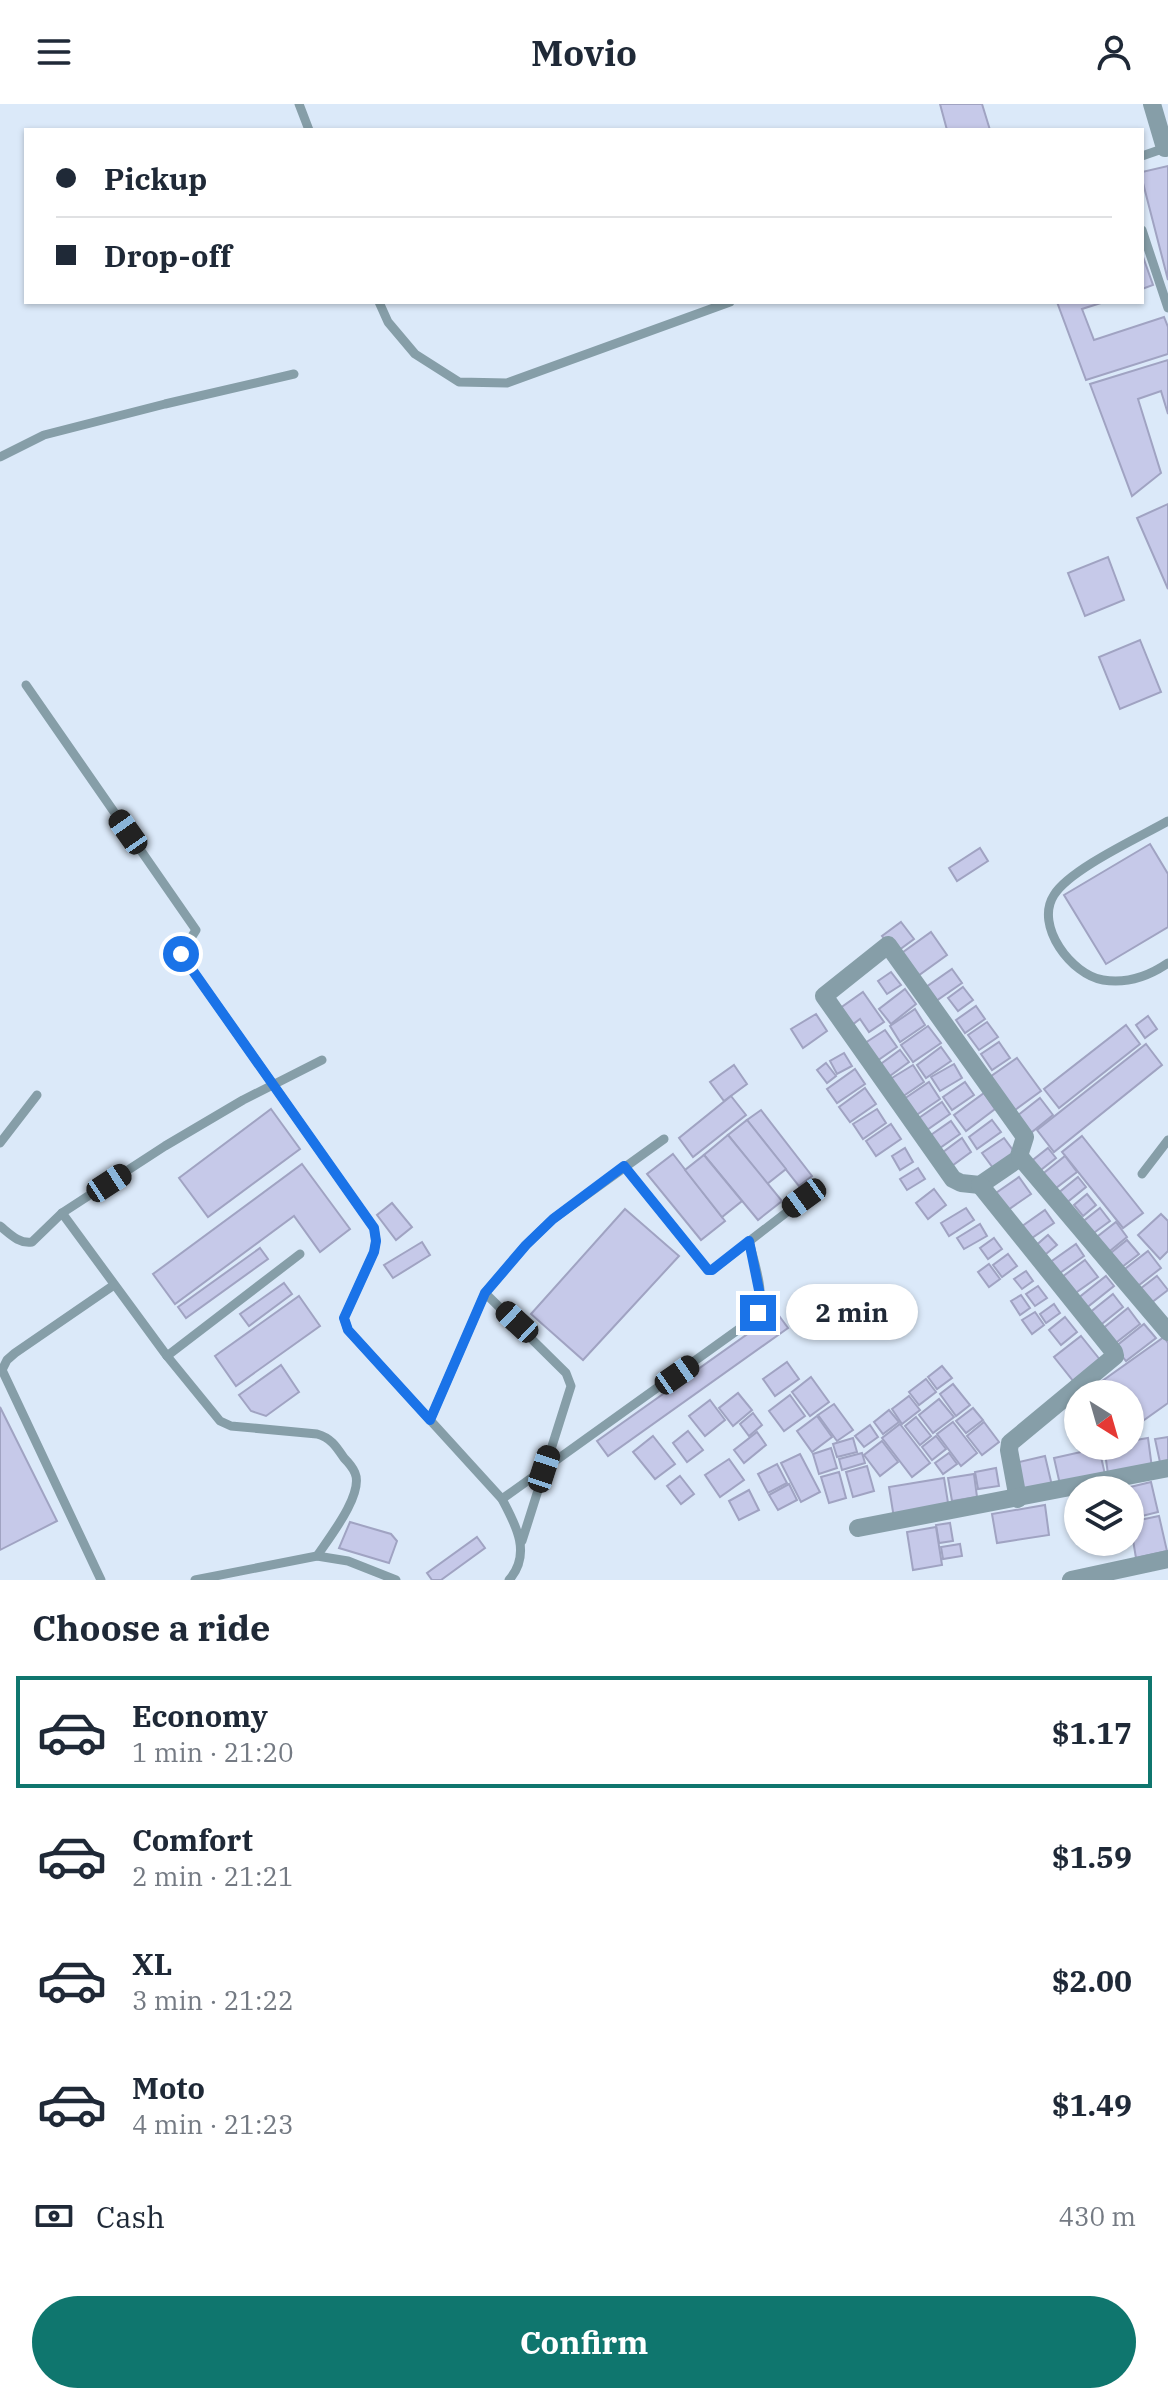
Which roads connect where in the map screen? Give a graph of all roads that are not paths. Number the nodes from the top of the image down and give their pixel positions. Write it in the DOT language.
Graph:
graph roads {
  1 [pos="299,104"];
  2 [pos="1152,104"];
  3 [pos="308,128"];
  4 [pos="1167,147"];
  5 [pos="1144,155"];
  6 [pos="1144,236"];
  7 [pos="380,304"];
  8 [pos="724,304"];
  9 [pos="1168,308"];
  10 [pos="294,374"];
  11 [pos="0,457"];
  12 [pos="26,685"];
  13 [pos="1168,821"];
  14 [pos="1168,963"];
  15 [pos="322,1060"];
  16 [pos="272,1084"];
  17 [pos="37,1095"];
  18 [pos="664,1139"];
  19 [pos="1168,1140"];
  20 [pos="0,1143"];
  21 [pos="1020,1157"];
  22 [pos="624,1166"];
  23 [pos="1142,1174"];
  24 [pos="980,1185"];
  25 [pos="818,1188"];
  26 [pos="62,1213"];
  27 [pos="0,1226"];
  28 [pos="749,1241"];
  29 [pos="300,1254"];
  30 [pos="114,1285"];
  31 [pos="485,1293"];
  32 [pos="1168,1332"];
  33 [pos="167,1356"];
  34 [pos="430,1420"];
  35 [pos="1168,1468"];
  36 [pos="544,1469"];
  37 [pos="502,1499"];
  38 [pos="1018,1499"];
  39 [pos="858,1528"];
  40 [pos="521,1544"];
  41 [pos="317,1556"];
  42 [pos="1168,1559"];
  43 [pos="1148,1572"];
  44 [pos="101,1580"];
  45 [pos="195,1580"];
  46 [pos="396,1580"];
  47 [pos="509,1580"];
  48 [pos="1071,1580"];
  1 -- 3 [label="lane"];
  2 -- 4 [label="street"];
  4 -- 5 [label="lane"];
  6 -- 9 [label="lane"];
  7 -- 8 [label="lane"];
  10 -- 11 [label="lane"];
  12 -- 16 [label="lane"];
  13 -- 14 [label="lane"];
  15 -- 16 [label="lane"];
  16 -- 26 [label="lane"];
  16 -- 34 [label="lane"];
  17 -- 20 [label="lane"];
  18 -- 22 [label="lane"];
  19 -- 23 [label="lane"];
  21 -- 24 [label="street"];
  21 -- 24 [label="street"];
  21 -- 32 [label="street"];
  22 -- 28 [label="lane"];
  22 -- 31 [label="lane"];
  24 -- 38 [label="street"];
  25 -- 28 [label="lane"];
  26 -- 27 [label="lane"];
  26 -- 30 [label="lane"];
  28 -- 36 [label="lane"];
  29 -- 33 [label="lane"];
  30 -- 33 [label="lane"];
  30 -- 44 [label="lane"];
  31 -- 34 [label="lane"];
  31 -- 36 [label="lane"];
  33 -- 41 [label="lane"];
  34 -- 37 [label="lane"];
  35 -- 38 [label="street"];
  36 -- 37 [label="lane"];
  36 -- 40 [label="lane"];
  37 -- 40 [label="lane"];
  38 -- 39 [label="street"];
  40 -- 47 [label="lane"];
  41 -- 45 [label="lane"];
  41 -- 46 [label="lane"];
  42 -- 43 [label="street"];
  43 -- 48 [label="street"];
}
